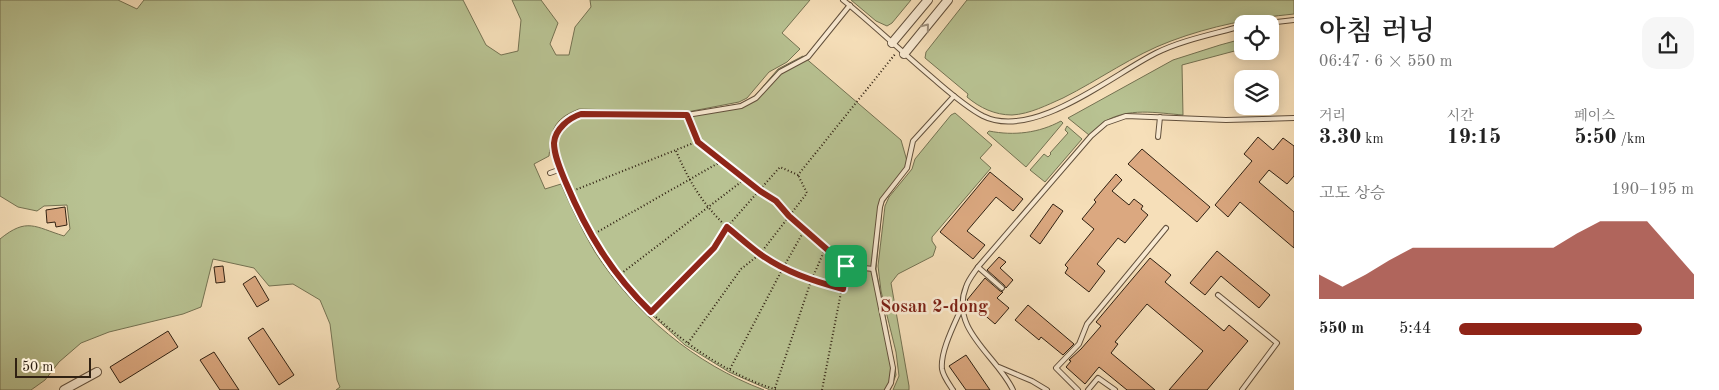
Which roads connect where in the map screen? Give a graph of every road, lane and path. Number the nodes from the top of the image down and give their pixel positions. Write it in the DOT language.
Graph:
graph roads {
  1 [pos="843,0"];
  2 [pos="928,0"];
  3 [pos="948,0"];
  4 [pos="850,6"];
  5 [pos="1294,20"];
  6 [pos="1279,22"];
  7 [pos="1234,28"];
  8 [pos="898,49"];
  9 [pos="954,96"];
  10 [pos="687,115"];
  11 [pos="1160,117"];
  12 [pos="1294,118"];
  13 [pos="694,135"];
  14 [pos="1158,137"];
  15 [pos="698,142"];
  16 [pos="676,150"];
  17 [pos="722,161"];
  18 [pos="561,169"];
  19 [pos="550,173"];
  20 [pos="798,175"];
  21 [pos="689,179"];
  22 [pos="744,179"];
  23 [pos="760,191"];
  24 [pos="570,192"];
  25 [pos="708,206"];
  26 [pos="789,216"];
  27 [pos="727,227"];
  28 [pos="1166,228"];
  29 [pos="805,229"];
  30 [pos="591,235"];
  31 [pos="826,247"];
  32 [pos="760,254"];
  33 [pos="846,266"];
  34 [pos="978,267"];
  35 [pos="783,268"];
  36 [pos="873,269"];
  37 [pos="618,276"];
  38 [pos="811,281"];
  39 [pos="1002,288"];
  40 [pos="843,289"];
  41 [pos="1218,295"];
  42 [pos="961,309"];
  43 [pos="651,312"];
  44 [pos="688,343"];
  45 [pos="997,366"];
  46 [pos="730,369"];
  47 [pos="97,372"];
  48 [pos="64,390"];
  49 [pos="777,390"];
  50 [pos="822,390"];
  51 [pos="887,390"];
  52 [pos="953,390"];
  53 [pos="1013,390"];
  54 [pos="1047,390"];
  55 [pos="1078,390"];
  56 [pos="1088,390"];
  57 [pos="1115,390"];
  58 [pos="1242,390"];
  1 -- 4 [label="lane"];
  2 -- 8 [label="street"];
  8 -- 3 [label="street, one-way"];
  4 -- 8 [label="lane"];
  4 -- 10 [label="lane"];
  5 -- 6 [label="lane"];
  7 -- 9 [label="lane"];
  8 -- 9 [label="lane"];
  8 -- 20 [label="path"];
  9 -- 36 [label="lane"];
  10 -- 13 [label="lane"];
  10 -- 18 [label="lane"];
  11 -- 12 [label="lane"];
  11 -- 14 [label="lane"];
  11 -- 34 [label="lane"];
  13 -- 15 [label="path"];
  15 -- 16 [label="path"];
  15 -- 17 [label="path"];
  16 -- 21 [label="path"];
  16 -- 24 [label="path"];
  17 -- 21 [label="path"];
  17 -- 22 [label="path"];
  18 -- 19 [label="lane"];
  18 -- 24 [label="path"];
  20 -- 23 [label="path"];
  20 -- 26 [label="path"];
  21 -- 25 [label="path"];
  21 -- 30 [label="path"];
  22 -- 23 [label="path"];
  22 -- 25 [label="path"];
  23 -- 26 [label="path"];
  23 -- 27 [label="path"];
  24 -- 30 [label="path"];
  25 -- 27 [label="path"];
  25 -- 37 [label="path"];
  26 -- 29 [label="path"];
  26 -- 32 [label="path"];
  27 -- 32 [label="path"];
  27 -- 43 [label="path"];
  28 -- 55 [label="lane"];
  29 -- 31 [label="path"];
  29 -- 35 [label="path"];
  30 -- 37 [label="path"];
  31 -- 33 [label="path"];
  31 -- 38 [label="path"];
  32 -- 35 [label="path"];
  32 -- 44 [label="path"];
  33 -- 36 [label="lane"];
  33 -- 40 [label="path"];
  34 -- 39 [label="lane"];
  34 -- 42 [label="lane"];
  35 -- 38 [label="path"];
  35 -- 46 [label="path"];
  36 -- 51 [label="lane"];
  37 -- 43 [label="path"];
  38 -- 40 [label="path"];
  38 -- 49 [label="path"];
  40 -- 50 [label="path"];
  41 -- 58 [label="lane"];
  42 -- 45 [label="lane"];
  42 -- 52 [label="lane"];
  43 -- 44 [label="path"];
  44 -- 46 [label="path"];
  45 -- 53 [label="lane"];
  45 -- 54 [label="lane"];
  46 -- 49 [label="path"];
  47 -- 48 [label="street"];
  56 -- 57 [label="lane"];
}
